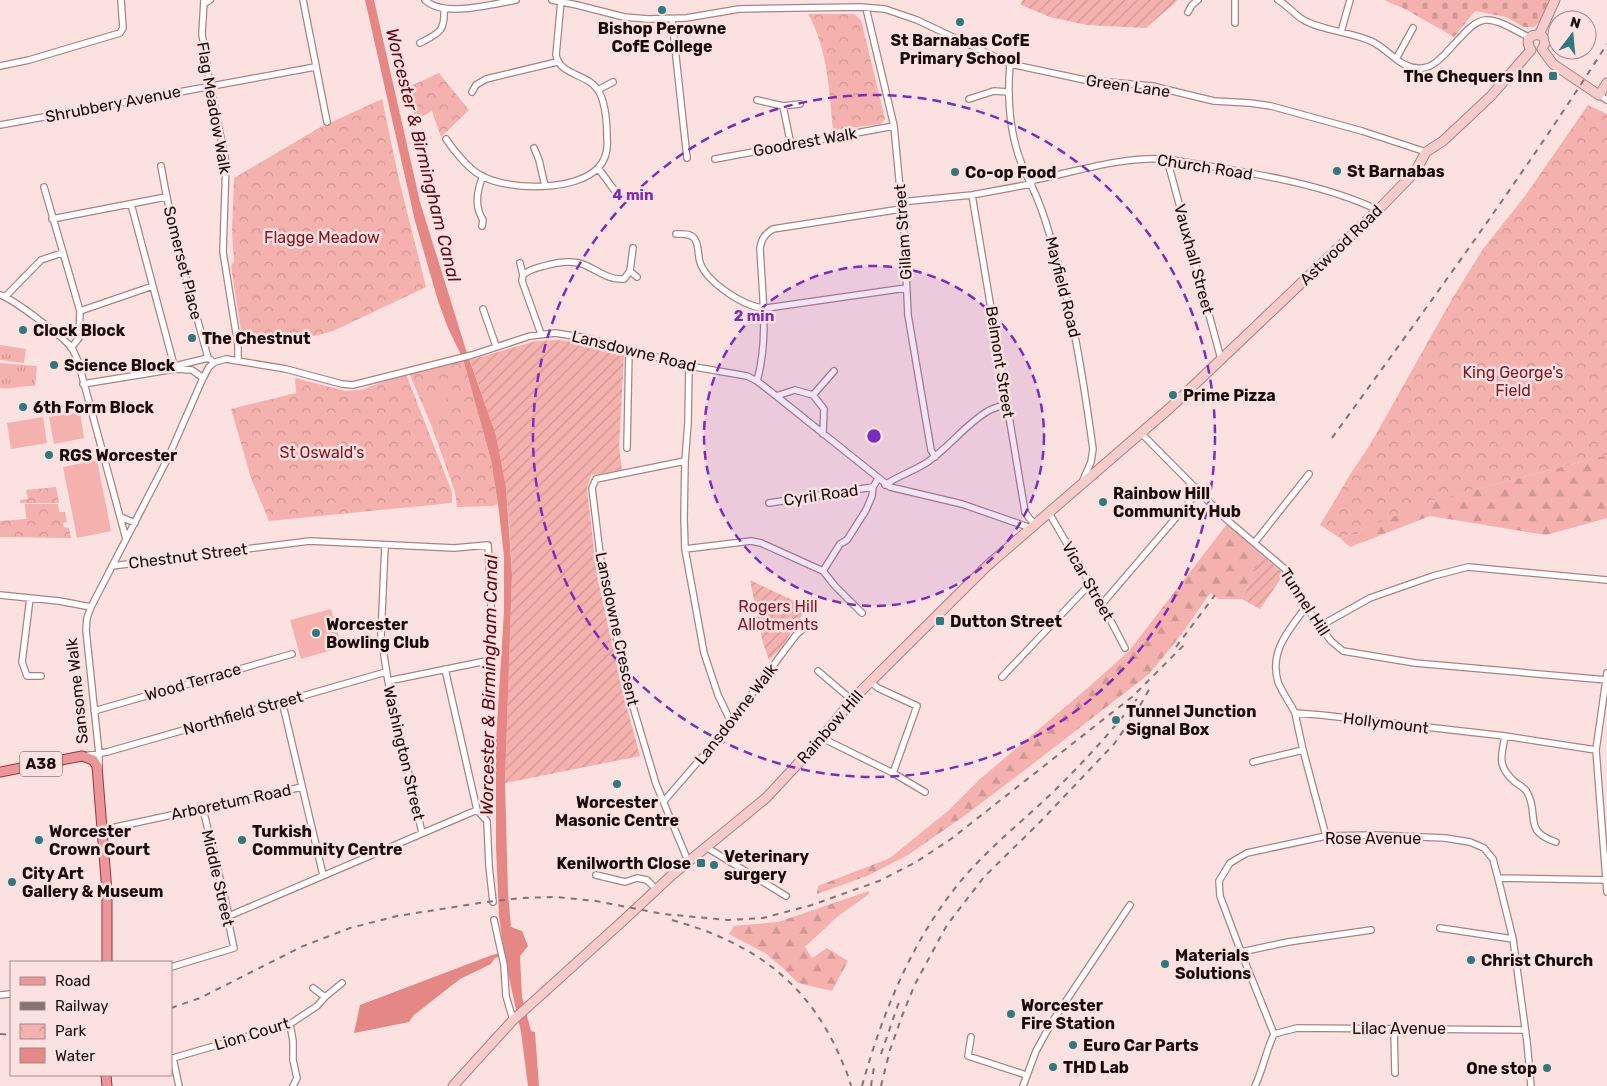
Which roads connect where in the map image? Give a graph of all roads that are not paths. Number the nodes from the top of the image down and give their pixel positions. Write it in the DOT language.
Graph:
graph roads {
  1 [pos="121,0"];
  2 [pos="210,0"];
  3 [pos="303,0"];
  4 [pos="425,0"];
  5 [pos="516,0"];
  6 [pos="552,0"];
  7 [pos="1198,0"];
  8 [pos="1235,0"];
  9 [pos="1279,0"];
  10 [pos="1350,0"];
  11 [pos="1555,0"];
  12 [pos="562,1"];
  13 [pos="204,2"];
  14 [pos="866,8"];
  15 [pos="444,9"];
  16 [pos="1188,12"];
  17 [pos="672,20"];
  18 [pos="1235,23"];
  19 [pos="1413,28"];
  20 [pos="1341,32"];
  21 [pos="1534,36"];
  22 [pos="420,43"];
  23 [pos="1531,50"];
  24 [pos="1542,50"];
  25 [pos="1396,59"];
  26 [pos="557,62"];
  27 [pos="1010,64"];
  28 [pos="0,66"];
  29 [pos="315,67"];
  30 [pos="613,82"];
  31 [pos="1607,83"];
  32 [pos="210,85"];
  33 [pos="598,90"];
  34 [pos="472,92"];
  35 [pos="1008,92"];
  36 [pos="1603,98"];
  37 [pos="969,99"];
  38 [pos="757,100"];
  39 [pos="800,104"];
  40 [pos="783,106"];
  41 [pos="327,122"];
  42 [pos="0,124"];
  43 [pos="894,126"];
  44 [pos="446,139"];
  45 [pos="791,144"];
  46 [pos="534,148"];
  47 [pos="1426,152"];
  48 [pos="687,158"];
  49 [pos="715,159"];
  50 [pos="1166,159"];
  51 [pos="160,166"];
  52 [pos="598,168"];
  53 [pos="483,176"];
  54 [pos="1031,184"];
  55 [pos="44,186"];
  56 [pos="545,186"];
  57 [pos="615,191"];
  58 [pos="972,196"];
  59 [pos="166,197"];
  60 [pos="900,202"];
  61 [pos="131,204"];
  62 [pos="901,209"];
  63 [pos="1378,210"];
  64 [pos="52,220"];
  65 [pos="482,226"];
  66 [pos="676,234"];
  67 [pos="633,248"];
  68 [pos="62,253"];
  69 [pos="520,262"];
  70 [pos="630,271"];
  71 [pos="523,275"];
  72 [pos="636,277"];
  73 [pos="153,286"];
  74 [pos="906,288"];
  75 [pos="3,296"];
  76 [pos="763,308"];
  77 [pos="483,309"];
  78 [pos="80,311"];
  79 [pos="541,334"];
  80 [pos="496,346"];
  81 [pos="71,348"];
  82 [pos="629,349"];
  83 [pos="208,358"];
  84 [pos="1221,359"];
  85 [pos="238,361"];
  86 [pos="215,362"];
  87 [pos="689,366"];
  88 [pos="175,369"];
  89 [pos="834,371"];
  90 [pos="203,378"];
  91 [pos="757,381"];
  92 [pos="83,384"];
  93 [pos="813,395"];
  94 [pos="776,396"];
  95 [pos="1006,404"];
  96 [pos="1141,433"];
  97 [pos="823,434"];
  98 [pos="627,448"];
  99 [pos="935,457"];
  100 [pos="685,461"];
  101 [pos="1309,474"];
  102 [pos="878,479"];
  103 [pos="885,485"];
  104 [pos="1081,486"];
  105 [pos="873,487"];
  106 [pos="1198,492"];
  107 [pos="769,503"];
  108 [pos="1049,514"];
  109 [pos="121,517"];
  110 [pos="135,523"];
  111 [pos="1033,526"];
  112 [pos="126,539"];
  113 [pos="1255,542"];
  114 [pos="385,545"];
  115 [pos="685,549"];
  116 [pos="112,566"];
  117 [pos="823,570"];
  118 [pos="1607,580"];
  119 [pos="1090,584"];
  120 [pos="0,595"];
  121 [pos="30,598"];
  122 [pos="1102,604"];
  123 [pos="91,607"];
  124 [pos="1306,607"];
  125 [pos="862,613"];
  126 [pos="492,626"];
  127 [pos="806,626"];
  128 [pos="1320,626"];
  129 [pos="1125,648"];
  130 [pos="292,654"];
  131 [pos="491,660"];
  132 [pos="445,668"];
  133 [pos="818,671"];
  134 [pos="386,672"];
  135 [pos="1607,672"];
  136 [pos="41,676"];
  137 [pos="1002,676"];
  138 [pos="1607,680"];
  139 [pos="388,681"];
  140 [pos="870,682"];
  141 [pos="852,700"];
  142 [pos="282,701"];
  143 [pos="94,710"];
  144 [pos="1295,713"];
  145 [pos="732,722"];
  146 [pos="1505,736"];
  147 [pos="822,738"];
  148 [pos="1303,750"];
  149 [pos="1596,750"];
  150 [pos="99,754"];
  151 [pos="82,756"];
  152 [pos="1253,762"];
  153 [pos="0,772"];
  154 [pos="98,773"];
  155 [pos="893,773"];
  156 [pos="302,787"];
  157 [pos="925,792"];
  158 [pos="664,801"];
  159 [pos="202,809"];
  160 [pos="477,810"];
  161 [pos="102,830"];
  162 [pos="422,833"];
  163 [pos="1326,836"];
  164 [pos="1556,842"];
  165 [pos="706,847"];
  166 [pos="688,861"];
  167 [pos="323,875"];
  168 [pos="596,875"];
  169 [pos="1498,878"];
  170 [pos="1607,880"];
  171 [pos="656,889"];
  172 [pos="1607,892"];
  173 [pos="786,896"];
  174 [pos="493,902"];
  175 [pos="1130,905"];
  176 [pos="229,916"];
  177 [pos="494,920"];
  178 [pos="1440,928"];
  179 [pos="1371,930"];
  180 [pos="1513,939"];
  181 [pos="1240,952"];
  182 [pos="107,961"];
  183 [pos="172,967"];
  184 [pos="342,983"];
  185 [pos="313,988"];
  186 [pos="325,997"];
  187 [pos="515,1019"];
  188 [pos="290,1024"];
  189 [pos="1394,1028"];
  190 [pos="1525,1030"];
  191 [pos="1274,1034"];
  192 [pos="972,1037"];
  193 [pos="172,1058"];
  194 [pos="1395,1073"];
  195 [pos="1026,1075"];
  196 [pos="179,1086"];
  197 [pos="293,1086"];
  198 [pos="454,1086"];
  199 [pos="1023,1086"];
  200 [pos="1255,1086"];
  201 [pos="1531,1086"];
  1 -- 28 [label="street"];
  2 -- 13 [label="street, Flag Meadow Walk"];
  3 -- 29 [label="street"];
  4 -- 15 [label="street"];
  5 -- 15 [label="street"];
  6 -- 12 [label="street, Green Lane"];
  7 -- 16 [label="street"];
  8 -- 18 [label="street"];
  9 -- 20 [label="street"];
  10 -- 20 [label="street"];
  11 -- 21 [label="main road"];
  12 -- 17 [label="street, Green Lane"];
  12 -- 26 [label="street"];
  13 -- 32 [label="street, Flag Meadow Walk"];
  14 -- 17 [label="street, Green Lane"];
  14 -- 27 [label="street, Green Lane"];
  14 -- 43 [label="street, Gillam Street"];
  15 -- 22 [label="street"];
  17 -- 48 [label="street"];
  19 -- 25 [label="street"];
  20 -- 25 [label="street"];
  21 -- 23 [label="main road"];
  21 -- 24 [label="main road"];
  21 -- 25 [label="street"];
  23 -- 24 [label="main road"];
  23 -- 47 [label="main road, Astwood Road"];
  24 -- 36 [label="main road"];
  26 -- 33 [label="street"];
  26 -- 34 [label="street"];
  27 -- 35 [label="street, Mayfield Road"];
  27 -- 47 [label="street, Green Lane"];
  29 -- 32 [label="street, Shrubbery Avenue"];
  29 -- 41 [label="street"];
  30 -- 33 [label="street"];
  31 -- 36 [label="main road"];
  32 -- 42 [label="street, Shrubbery Avenue"];
  32 -- 85 [label="street, Flag Meadow Walk"];
  33 -- 52 [label="street"];
  35 -- 37 [label="street"];
  35 -- 54 [label="street, Mayfield Road"];
  38 -- 40 [label="street"];
  39 -- 40 [label="street"];
  40 -- 45 [label="street"];
  43 -- 45 [label="street, Goodrest Walk"];
  43 -- 60 [label="street, Gillam Street"];
  44 -- 53 [label="street"];
  45 -- 49 [label="street, Goodrest Walk"];
  46 -- 56 [label="street"];
  47 -- 63 [label="main road, Astwood Road"];
  50 -- 54 [label="street, Church Road"];
  50 -- 63 [label="street, Church Road"];
  50 -- 84 [label="street, Vauxhall Street"];
  51 -- 59 [label="street, Somerset Place"];
  52 -- 56 [label="street"];
  52 -- 57 [label="street"];
  53 -- 56 [label="street"];
  53 -- 65 [label="street"];
  54 -- 58 [label="street, Church Road"];
  54 -- 104 [label="street, Mayfield Road"];
  55 -- 64 [label="street"];
  58 -- 60 [label="street, Church Road"];
  58 -- 95 [label="street, Belmont Street"];
  59 -- 61 [label="street"];
  59 -- 83 [label="street, Somerset Place"];
  60 -- 62 [label="street, Gillam Street"];
  61 -- 64 [label="street"];
  61 -- 73 [label="street"];
  62 -- 74 [label="street, Gillam Street"];
  62 -- 76 [label="street"];
  63 -- 84 [label="main road, Astwood Road"];
  64 -- 68 [label="street"];
  66 -- 76 [label="street"];
  67 -- 70 [label="street"];
  68 -- 75 [label="street"];
  68 -- 78 [label="street"];
  69 -- 71 [label="street"];
  70 -- 71 [label="street"];
  70 -- 72 [label="street"];
  71 -- 79 [label="street"];
  73 -- 78 [label="street"];
  73 -- 88 [label="street"];
  74 -- 76 [label="street"];
  74 -- 99 [label="street, Gillam Street"];
  75 -- 81 [label="street"];
  76 -- 91 [label="street"];
  77 -- 80 [label="street"];
  78 -- 81 [label="street"];
  79 -- 80 [label="street, Lansdowne Road"];
  79 -- 82 [label="street, Lansdowne Road"];
  80 -- 85 [label="street, Lansdowne Road"];
  81 -- 92 [label="street"];
  82 -- 87 [label="street, Lansdowne Road"];
  82 -- 98 [label="street"];
  83 -- 86 [label="street"];
  83 -- 88 [label="street"];
  84 -- 96 [label="main road, Astwood Road"];
  85 -- 86 [label="street, Lansdowne Road"];
  86 -- 90 [label="street"];
  87 -- 91 [label="street, Lansdowne Road"];
  87 -- 100 [label="street"];
  88 -- 90 [label="street"];
  88 -- 92 [label="street"];
  89 -- 93 [label="street"];
  90 -- 110 [label="street"];
  91 -- 94 [label="street, Lansdowne Road"];
  92 -- 109 [label="street"];
  93 -- 94 [label="street"];
  93 -- 97 [label="street"];
  94 -- 97 [label="street, Lansdowne Road"];
  95 -- 99 [label="street"];
  95 -- 111 [label="street, Belmont Street"];
  96 -- 104 [label="main road, Rainbow Hill"];
  96 -- 106 [label="street, Tunnel Hill"];
  97 -- 102 [label="street, Lansdowne Road"];
  99 -- 103 [label="street"];
  100 -- 115 [label="street"];
  100 -- 158 [label="street, Lansdowne Crescent"];
  101 -- 113 [label="street"];
  102 -- 103 [label="street, Lansdowne Road"];
  102 -- 105 [label="street"];
  103 -- 111 [label="street, Lansdowne Road"];
  104 -- 108 [label="main road, Rainbow Hill"];
  105 -- 107 [label="street, Cyril Road"];
  105 -- 117 [label="street"];
  106 -- 113 [label="street, Tunnel Hill"];
  106 -- 122 [label="street"];
  108 -- 111 [label="main road, Rainbow Hill"];
  108 -- 119 [label="street, Vicar Street"];
  109 -- 110 [label="street"];
  109 -- 112 [label="street"];
  110 -- 112 [label="street"];
  111 -- 140 [label="main road, Rainbow Hill"];
  112 -- 116 [label="street"];
  113 -- 124 [label="street, Tunnel Hill"];
  114 -- 116 [label="street, Chestnut Street"];
  114 -- 126 [label="street, Chestnut Street"];
  114 -- 134 [label="street, Washington Street"];
  115 -- 117 [label="street"];
  115 -- 145 [label="street"];
  116 -- 123 [label="street, Chestnut Street"];
  117 -- 125 [label="street"];
  118 -- 128 [label="street"];
  119 -- 122 [label="street, Vicar Street"];
  119 -- 137 [label="street"];
  120 -- 121 [label="street"];
  121 -- 123 [label="street"];
  121 -- 136 [label="street"];
  122 -- 129 [label="street, Vicar Street"];
  123 -- 143 [label="street, Sansome Walk"];
  124 -- 128 [label="street, Tunnel Hill"];
  124 -- 144 [label="street"];
  127 -- 145 [label="street, Lansdowne Walk"];
  128 -- 138 [label="street, Tunnel Hill"];
  130 -- 143 [label="street, Wood Terrace"];
  131 -- 132 [label="street"];
  132 -- 139 [label="street"];
  132 -- 160 [label="street"];
  133 -- 141 [label="street"];
  134 -- 139 [label="street, Washington Street"];
  134 -- 142 [label="street, Northfield Street"];
  135 -- 138 [label="street"];
  138 -- 149 [label="street"];
  139 -- 162 [label="street, Washington Street"];
  140 -- 141 [label="main road, Rainbow Hill"];
  140 -- 155 [label="street"];
  141 -- 147 [label="main road, Rainbow Hill"];
  142 -- 150 [label="street, Northfield Street"];
  142 -- 156 [label="street"];
  143 -- 150 [label="street, Sansome Walk"];
  144 -- 146 [label="street, Hollymount"];
  144 -- 148 [label="street"];
  145 -- 158 [label="street, Lansdowne Walk"];
  146 -- 149 [label="street, Hollymount"];
  146 -- 164 [label="street"];
  147 -- 155 [label="street"];
  147 -- 165 [label="main road, Rainbow Hill"];
  148 -- 152 [label="street"];
  148 -- 163 [label="street"];
  149 -- 170 [label="street"];
  150 -- 151 [label="street, Northfield Street"];
  150 -- 154 [label="street, Sansome Walk"];
  151 -- 153 [label="main road, A38"];
  151 -- 154 [label="main road, A38"];
  154 -- 161 [label="main road, Sansome Walk"];
  155 -- 157 [label="street"];
  156 -- 159 [label="street, Arboretum Road"];
  156 -- 167 [label="street"];
  158 -- 166 [label="street, Lansdowne Crescent"];
  159 -- 161 [label="street, Arboretum Road"];
  159 -- 176 [label="street, Middle Street"];
  160 -- 162 [label="street"];
  160 -- 174 [label="street"];
  161 -- 182 [label="main road, Sansome Walk"];
  162 -- 167 [label="street"];
  163 -- 169 [label="street, Rose Avenue"];
  163 -- 181 [label="street, Rose Avenue"];
  165 -- 166 [label="main road, Rainbow Hill"];
  165 -- 173 [label="street"];
  166 -- 171 [label="main road, Rainbow Hill"];
  167 -- 176 [label="street"];
  168 -- 171 [label="street"];
  169 -- 170 [label="street"];
  169 -- 180 [label="street, Rose Avenue"];
  170 -- 172 [label="street"];
  171 -- 187 [label="main road, Rainbow Hill"];
  175 -- 195 [label="street"];
  176 -- 183 [label="street, Middle Street"];
  177 -- 187 [label="street"];
  178 -- 180 [label="street"];
  179 -- 181 [label="street"];
  180 -- 190 [label="street, Rose Avenue"];
  181 -- 191 [label="street, Rose Avenue"];
  184 -- 186 [label="street, Lion Court"];
  185 -- 186 [label="street"];
  186 -- 188 [label="street, Lion Court"];
  187 -- 198 [label="main road, Rainbow Hill"];
  188 -- 193 [label="street, Lion Court"];
  188 -- 197 [label="street"];
  189 -- 190 [label="street, Lilac Avenue"];
  189 -- 191 [label="street, Lilac Avenue"];
  189 -- 194 [label="street"];
  190 -- 201 [label="street, Rose Avenue"];
  191 -- 200 [label="street"];
  192 -- 195 [label="street"];
  193 -- 196 [label="street"];
  195 -- 199 [label="street"];
}
